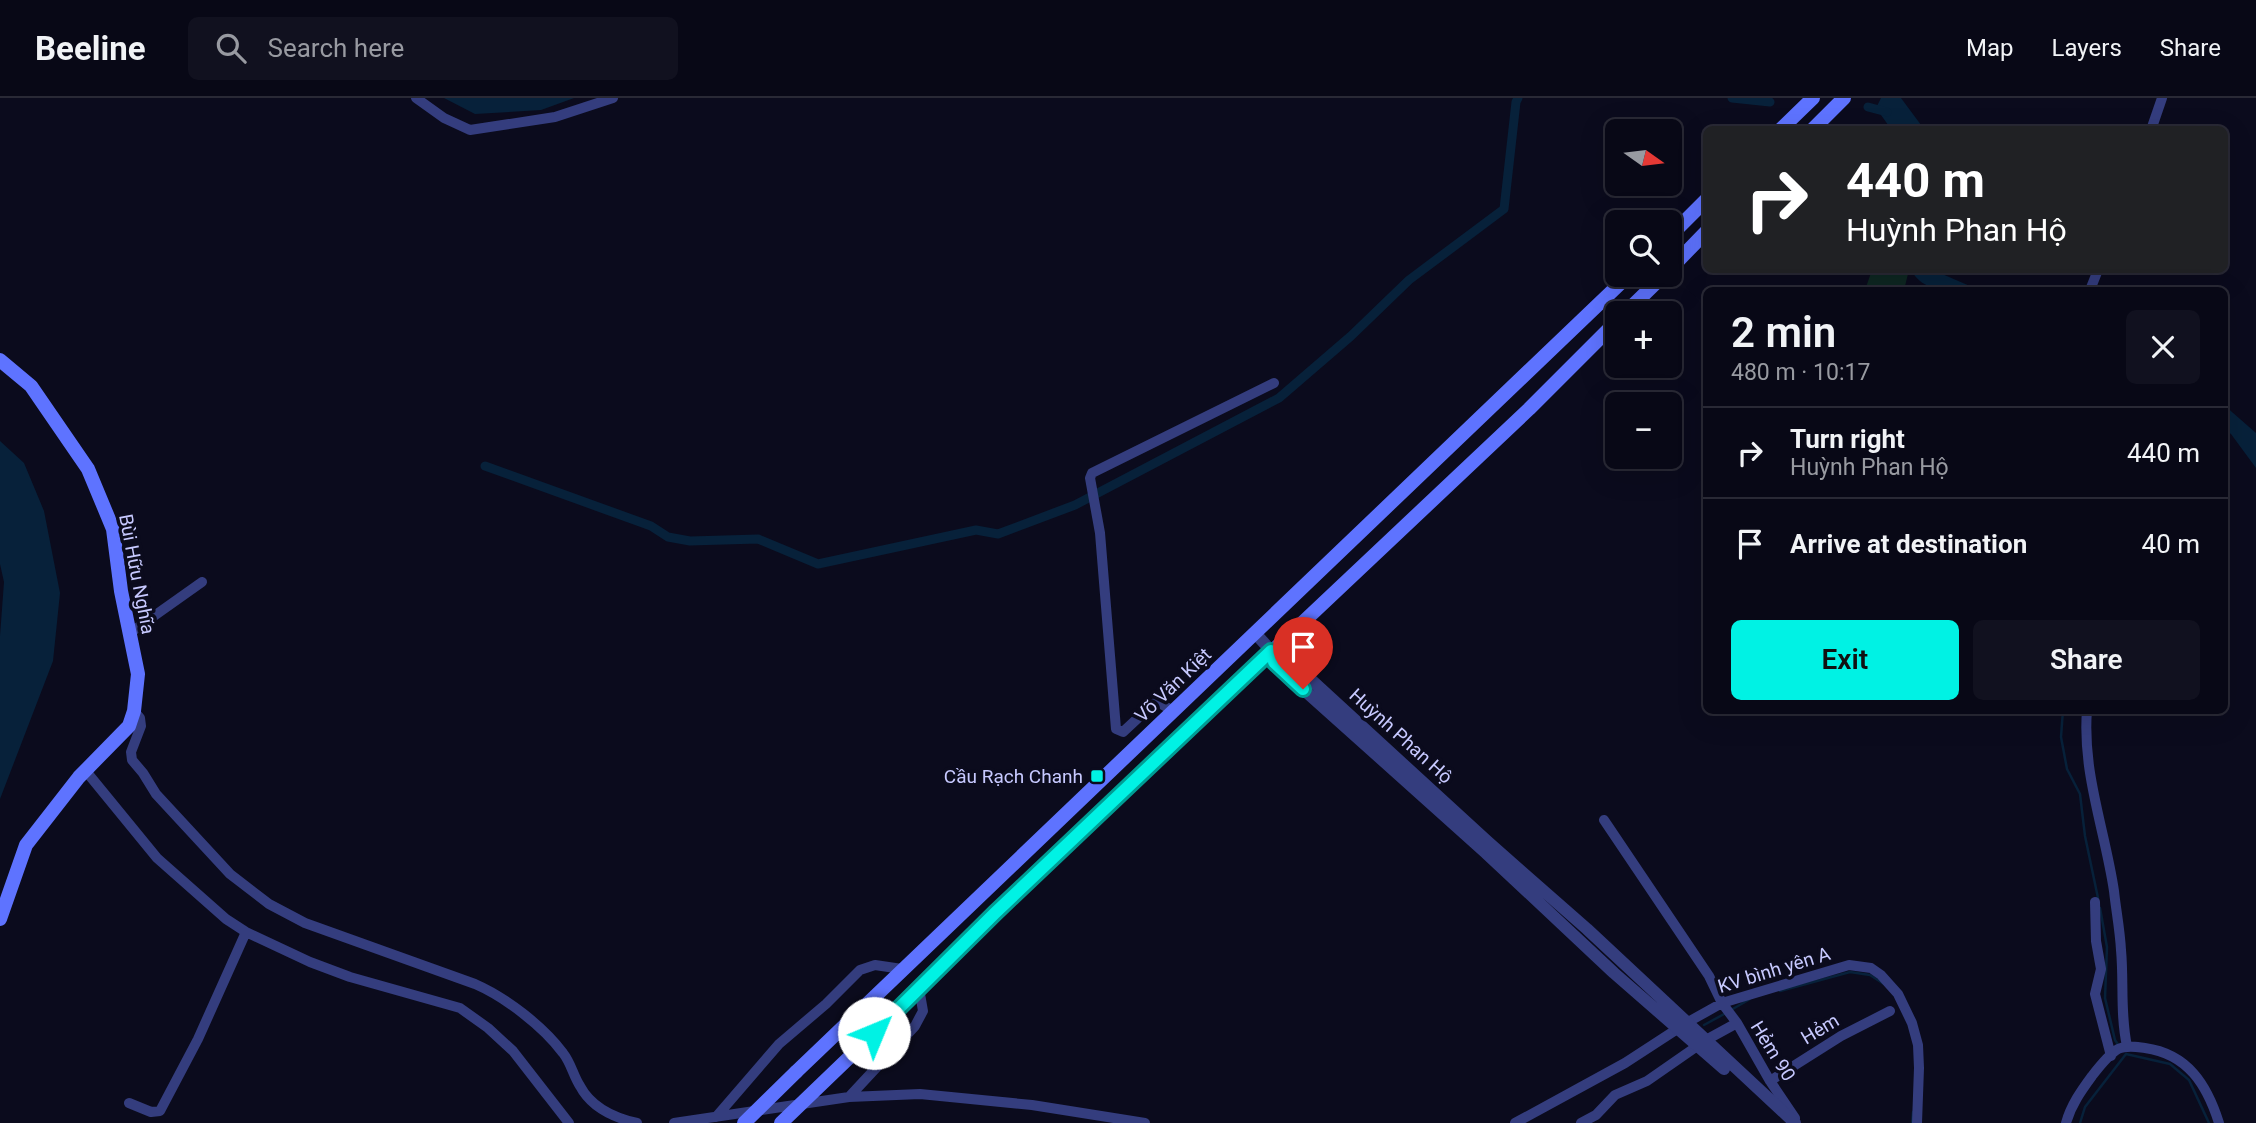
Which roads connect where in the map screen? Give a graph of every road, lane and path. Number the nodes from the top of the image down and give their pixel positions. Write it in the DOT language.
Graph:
graph roads {
  1 [pos="416,98"];
  2 [pos="613,98"];
  3 [pos="1813,98"];
  4 [pos="1844,98"];
  5 [pos="2162,98"];
  6 [pos="1784,126"];
  7 [pos="1816,126"];
  8 [pos="2152,126"];
  9 [pos="1703,203"];
  10 [pos="1682,224"];
  11 [pos="1703,235"];
  12 [pos="1682,257"];
  13 [pos="1616,287"];
  14 [pos="1652,287"];
  15 [pos="1637,301"];
  16 [pos="1605,333"];
  17 [pos="0,360"];
  18 [pos="1274,383"];
  19 [pos="202,582"];
  20 [pos="130,633"];
  21 [pos="1255,634"];
  22 [pos="1273,652"];
  23 [pos="134,711"];
  24 [pos="1174,711"];
  25 [pos="2087,714"];
  26 [pos="87,768"];
  27 [pos="1604,820"];
  28 [pos="2095,902"];
  29 [pos="0,919"];
  30 [pos="246,932"];
  31 [pos="902,970"];
  32 [pos="919,988"];
  33 [pos="1724,1004"];
  34 [pos="1890,1011"];
  35 [pos="1736,1021"];
  36 [pos="1683,1025"];
  37 [pos="1702,1043"];
  38 [pos="2125,1047"];
  39 [pos="2112,1054"];
  40 [pos="1770,1081"];
  41 [pos="849,1097"];
  42 [pos="129,1103"];
  43 [pos="716,1117"];
  44 [pos="569,1123"];
  45 [pos="637,1123"];
  46 [pos="674,1123"];
  47 [pos="744,1123"];
  48 [pos="781,1123"];
  49 [pos="1145,1123"];
  50 [pos="1515,1123"];
  51 [pos="1581,1123"];
  52 [pos="1782,1123"];
  53 [pos="1797,1123"];
  54 [pos="1917,1123"];
  55 [pos="2066,1123"];
  56 [pos="2219,1123"];
  1 -- 2 [label="street"];
  3 -- 6 [label="main road"];
  4 -- 7 [label="main road"];
  5 -- 8 [label="street"];
  9 -- 10 [label="main road"];
  11 -- 12 [label="main road"];
  13 -- 21 [label="main road, Võ Văn Kiệt"];
  14 -- 15 [label="main road"];
  16 -- 22 [label="main road"];
  17 -- 20 [label="main road, Bùi Hữu Nghĩa"];
  18 -- 24 [label="street"];
  19 -- 20 [label="street"];
  20 -- 23 [label="main road, Bùi Hữu Nghĩa"];
  21 -- 22 [label="street, Huỳnh Phan Hộ"];
  21 -- 24 [label="main road, Võ Văn Kiệt"];
  22 -- 32 [label="main road"];
  22 -- 36 [label="street, Huỳnh Phan Hộ"];
  23 -- 26 [label="main road, Bùi Hữu Nghĩa"];
  23 -- 45 [label="street"];
  24 -- 31 [label="main road, Võ Văn Kiệt"];
  25 -- 38 [label="street"];
  26 -- 29 [label="main road"];
  26 -- 30 [label="street"];
  27 -- 33 [label="street"];
  28 -- 39 [label="street"];
  30 -- 42 [label="street"];
  30 -- 44 [label="street"];
  31 -- 43 [label="street"];
  31 -- 47 [label="main road, Võ Văn Kiệt, bridge"];
  32 -- 41 [label="street"];
  32 -- 48 [label="main road, bridge"];
  33 -- 35 [label="street"];
  33 -- 36 [label="street, KV bình yên A"];
  33 -- 54 [label="street, KV bình yên A"];
  34 -- 40 [label="street, Hẻm"];
  35 -- 37 [label="street, Hẻm 90"];
  35 -- 40 [label="street, Hẻm 90"];
  36 -- 37 [label="street, Huỳnh Phan Hộ"];
  36 -- 50 [label="street, KV bình yên A"];
  37 -- 51 [label="street, Hẻm 90"];
  37 -- 52 [label="street, Huỳnh Phan Hộ"];
  37 -- 53 [label="street, Huỳnh Phan Hộ"];
  38 -- 39 [label="street"];
  38 -- 56 [label="street"];
  39 -- 55 [label="street"];
  40 -- 53 [label="street, Hẻm 90"];
  41 -- 43 [label="street"];
  41 -- 49 [label="street"];
  43 -- 46 [label="street"];
}
